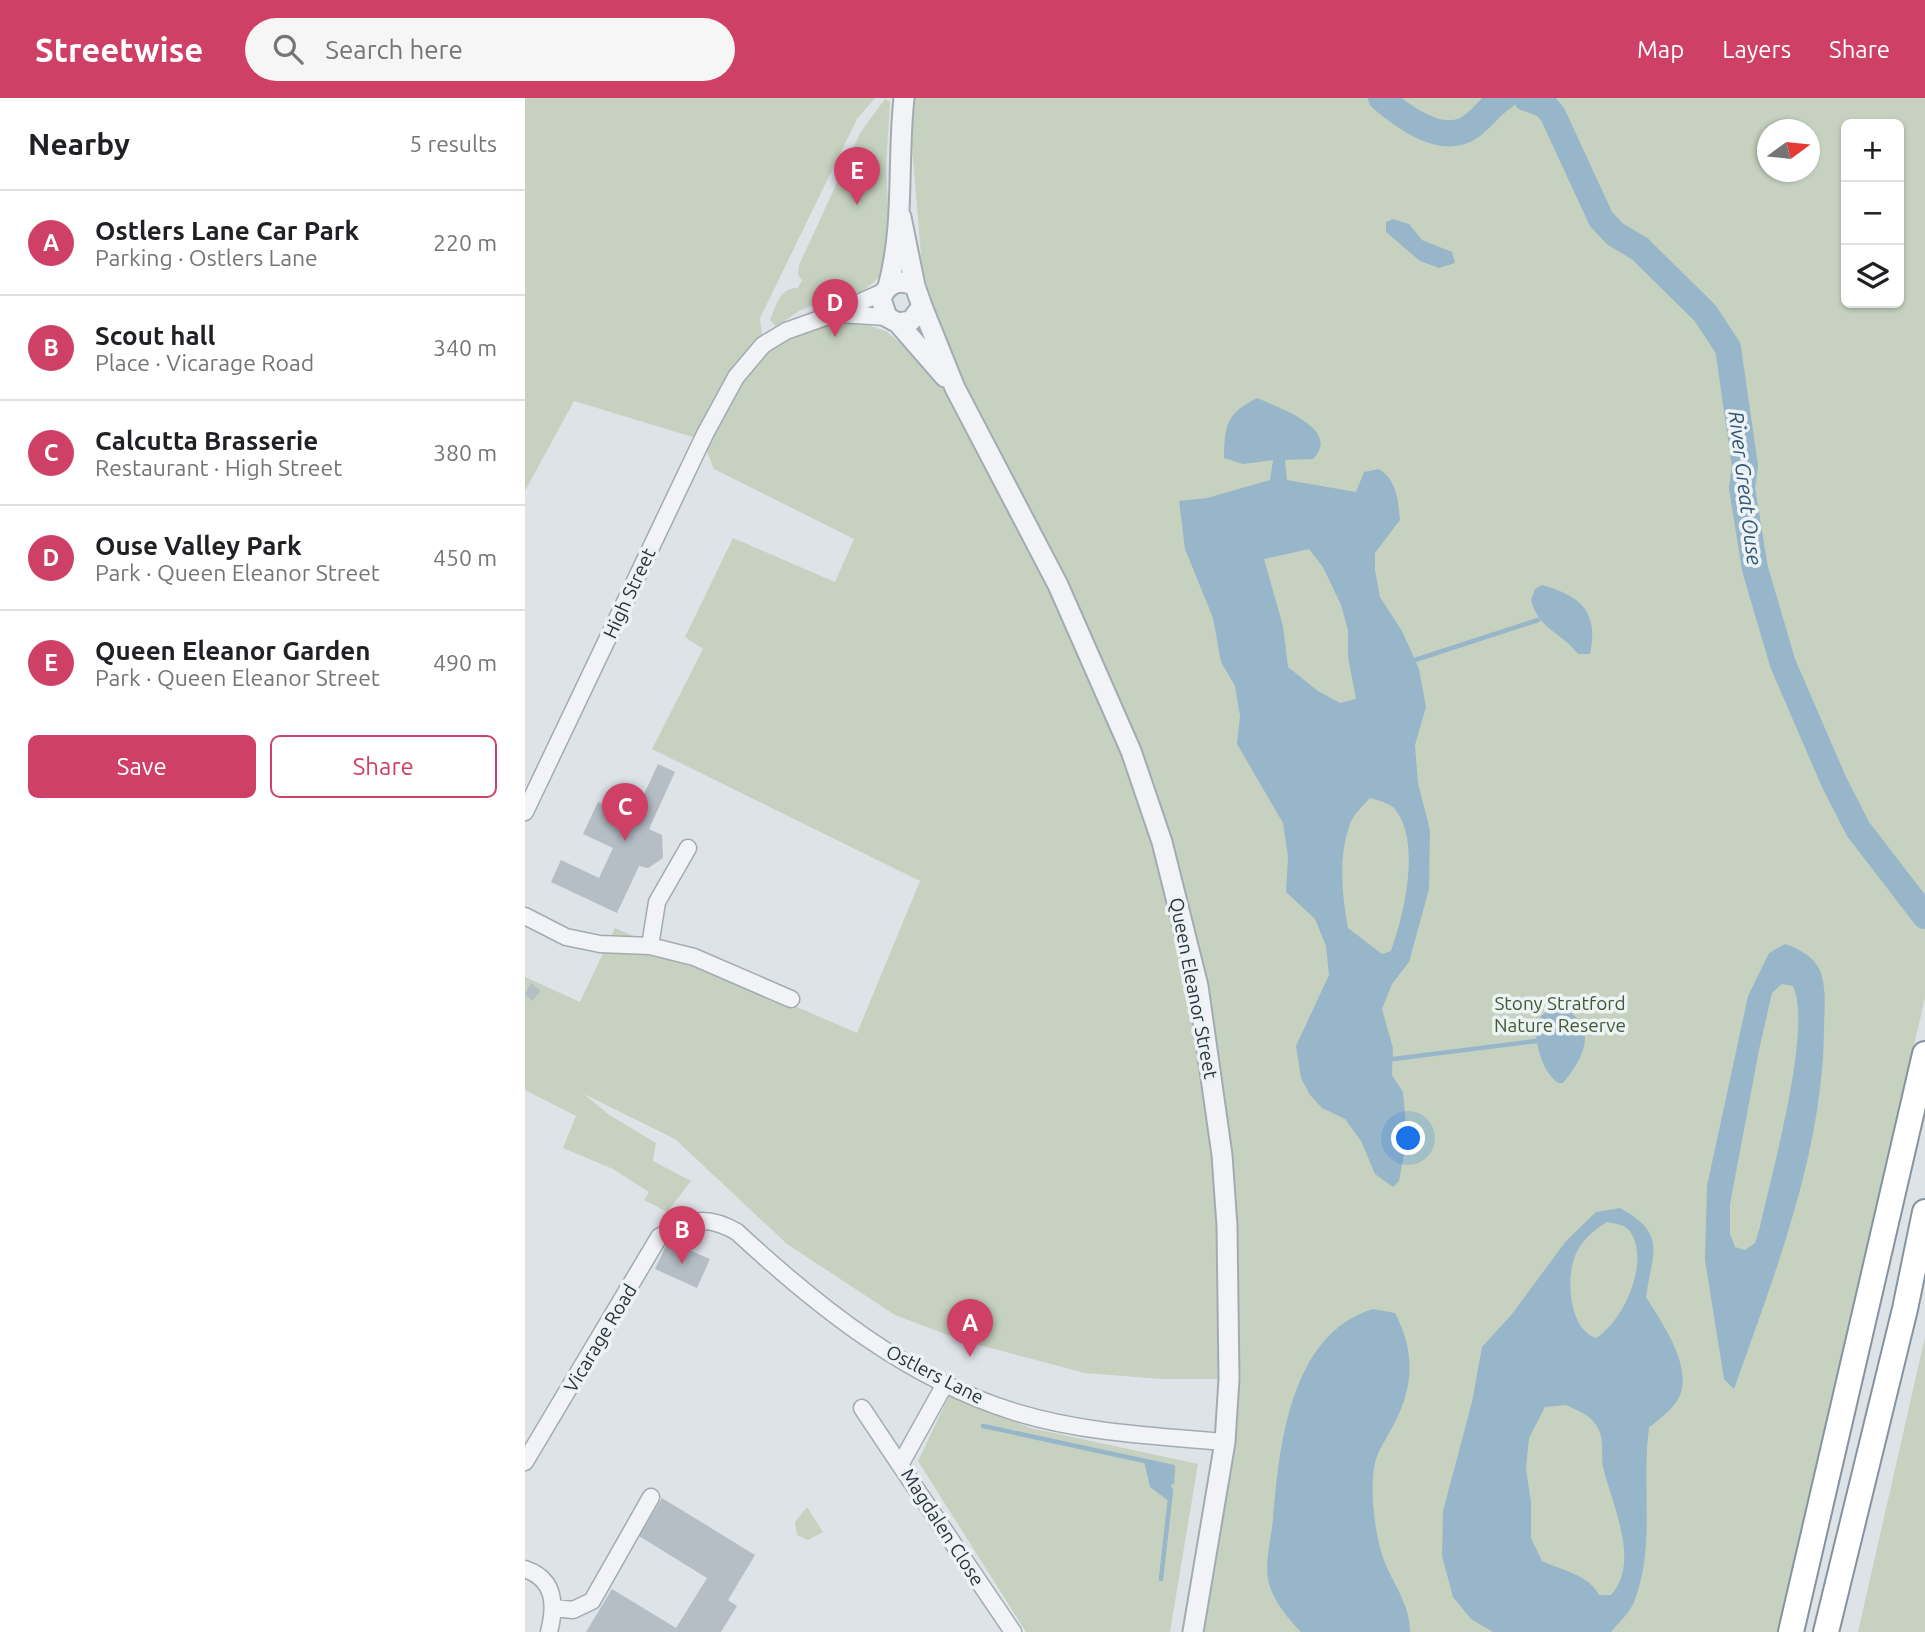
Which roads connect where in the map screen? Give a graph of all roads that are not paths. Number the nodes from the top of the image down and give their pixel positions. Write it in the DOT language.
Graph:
graph roads {
  1 [pos="904,98"];
  2 [pos="901,217"];
  3 [pos="915,286"];
  4 [pos="886,289"];
  5 [pos="922,306"];
  6 [pos="834,314"];
  7 [pos="893,320"];
  8 [pos="955,388"];
  9 [pos="525,812"];
  10 [pos="688,848"];
  11 [pos="525,916"];
  12 [pos="650,946"];
  13 [pos="791,999"];
  14 [pos="1925,1054"];
  15 [pos="1925,1212"];
  16 [pos="684,1222"];
  17 [pos="946,1384"];
  18 [pos="862,1408"];
  19 [pos="1225,1442"];
  20 [pos="525,1462"];
  21 [pos="900,1465"];
  22 [pos="651,1497"];
  23 [pos="525,1569"];
  24 [pos="555,1608"];
  25 [pos="549,1632"];
  26 [pos="1013,1632"];
  27 [pos="1193,1632"];
  28 [pos="1791,1632"];
  29 [pos="1826,1632"];
  1 -- 2 [label="street"];
  2 -- 3 [label="street"];
  2 -- 4 [label="street"];
  3 -- 4 [label="street"];
  3 -- 5 [label="street"];
  4 -- 6 [label="street, High Street"];
  4 -- 7 [label="street"];
  5 -- 7 [label="street"];
  5 -- 8 [label="street, Queen Eleanor Street"];
  6 -- 7 [label="street"];
  6 -- 9 [label="street, High Street"];
  7 -- 8 [label="street, Queen Eleanor Street"];
  8 -- 19 [label="street, Queen Eleanor Street"];
  10 -- 12 [label="street"];
  11 -- 12 [label="street"];
  12 -- 13 [label="street"];
  14 -- 28 [label="highway"];
  15 -- 29 [label="highway"];
  16 -- 17 [label="street, Ostlers Lane"];
  16 -- 20 [label="street, Vicarage Road"];
  17 -- 19 [label="street, Ostlers Lane"];
  17 -- 21 [label="street, Magdalen Close"];
  18 -- 21 [label="street"];
  19 -- 27 [label="street, Queen Eleanor Street"];
  21 -- 26 [label="street, Magdalen Close"];
  22 -- 24 [label="street"];
  23 -- 24 [label="street"];
  24 -- 25 [label="street"];
}
